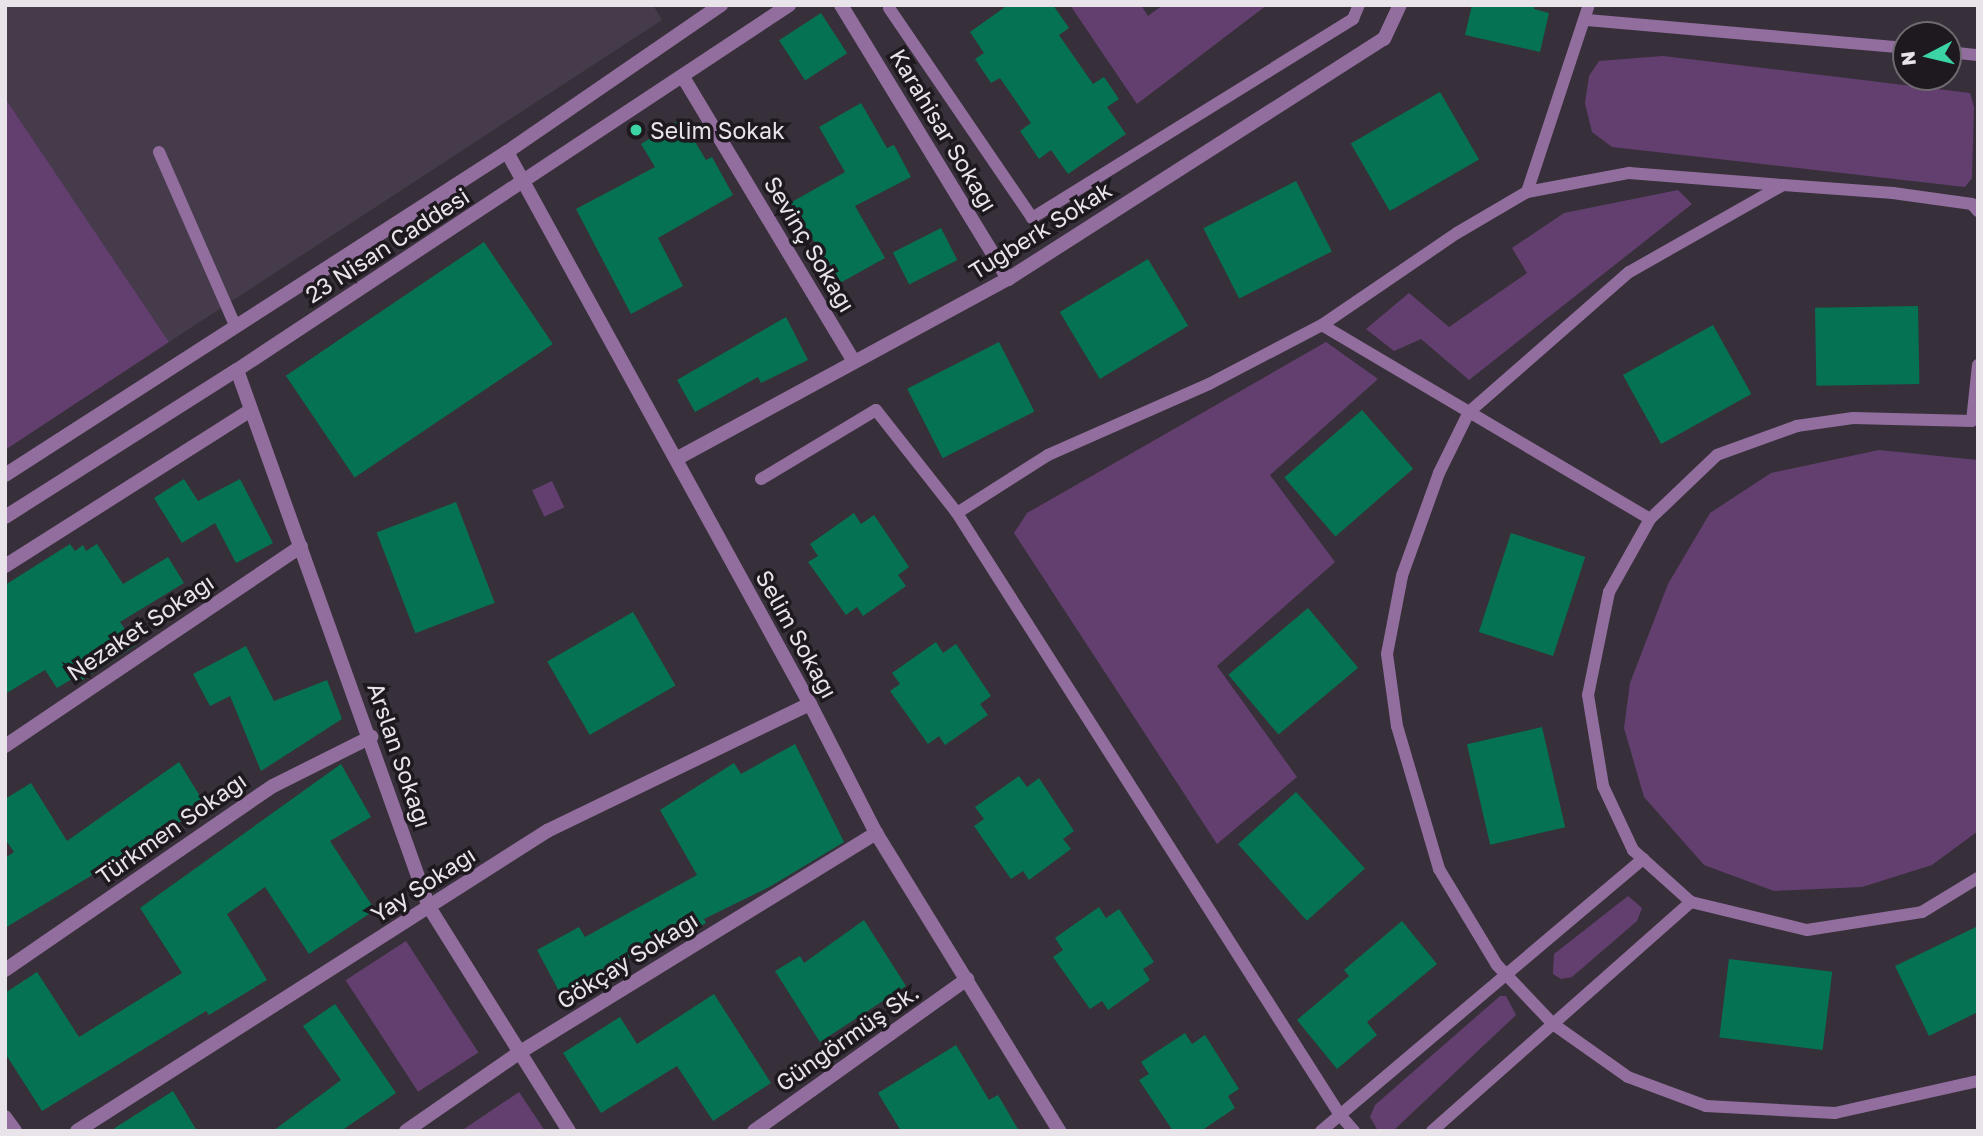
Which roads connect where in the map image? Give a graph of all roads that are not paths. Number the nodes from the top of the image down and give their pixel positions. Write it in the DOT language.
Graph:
graph roads {
  1 [pos="721,5"];
  2 [pos="789,5"];
  3 [pos="841,5"];
  4 [pos="1359,5"];
  5 [pos="1400,5"];
  6 [pos="1589,5"];
  7 [pos="889,8"];
  8 [pos="1587,20"];
  9 [pos="1892,47"];
  10 [pos="683,77"];
  11 [pos="159,152"];
  12 [pos="507,152"];
  13 [pos="524,183"];
  14 [pos="1783,185"];
  15 [pos="1527,192"];
  16 [pos="1978,211"];
  17 [pos="1008,279"];
  18 [pos="1322,326"];
  19 [pos="236,327"];
  20 [pos="854,362"];
  21 [pos="1978,365"];
  22 [pos="237,370"];
  23 [pos="251,410"];
  24 [pos="1469,412"];
  25 [pos="1975,421"];
  26 [pos="676,459"];
  27 [pos="5,475"];
  28 [pos="761,479"];
  29 [pos="957,513"];
  30 [pos="5,517"];
  31 [pos="1650,519"];
  32 [pos="301,546"];
  33 [pos="5,566"];
  34 [pos="810,704"];
  35 [pos="371,737"];
  36 [pos="5,746"];
  37 [pos="876,834"];
  38 [pos="1643,859"];
  39 [pos="1978,878"];
  40 [pos="1691,902"];
  41 [pos="429,907"];
  42 [pos="5,970"];
  43 [pos="1506,975"];
  44 [pos="967,979"];
  45 [pos="1553,1024"];
  46 [pos="517,1054"];
  47 [pos="1976,1085"];
  48 [pos="1340,1115"];
  49 [pos="5,1116"];
  50 [pos="15,1131"];
  51 [pos="77,1131"];
  52 [pos="406,1131"];
  53 [pos="569,1131"];
  54 [pos="754,1131"];
  55 [pos="1059,1131"];
  56 [pos="1321,1131"];
  57 [pos="1354,1131"];
  58 [pos="1432,1131"];
  1 -- 12 [label="street, 23 Nisan Caddesi"];
  2 -- 10 [label="street, 23 Nisan Caddesi"];
  3 -- 17 [label="street, Karahisar Sokağı"];
  4 -- 7 [label="lane"];
  5 -- 17 [label="street, Tuğberk Sokak"];
  6 -- 8 [label="lane"];
  8 -- 9 [label="lane"];
  8 -- 15 [label="lane"];
  10 -- 13 [label="street, 23 Nisan Caddesi"];
  10 -- 20 [label="street, Sevinç Sokağı"];
  11 -- 19 [label="lane"];
  12 -- 13 [label="street, Selim Sokağı"];
  12 -- 19 [label="street, 23 Nisan Caddesi"];
  13 -- 22 [label="street, 23 Nisan Caddesi"];
  13 -- 26 [label="street, Selim Sokağı"];
  14 -- 15 [label="lane"];
  14 -- 16 [label="lane"];
  14 -- 24 [label="lane"];
  15 -- 18 [label="lane"];
  17 -- 20 [label="street, Tuğberk Sokak"];
  18 -- 24 [label="lane"];
  18 -- 29 [label="lane"];
  19 -- 27 [label="street, 23 Nisan Caddesi"];
  20 -- 26 [label="street, Tuğberk Sokak"];
  21 -- 25 [label="lane"];
  22 -- 23 [label="street, Arslan Sokağı"];
  22 -- 30 [label="street, 23 Nisan Caddesi"];
  23 -- 32 [label="street, Arslan Sokağı"];
  23 -- 33 [label="street"];
  24 -- 31 [label="lane"];
  24 -- 43 [label="lane"];
  25 -- 31 [label="lane"];
  26 -- 34 [label="street, Selim Sokağı"];
  28 -- 29 [label="lane"];
  29 -- 48 [label="lane"];
  31 -- 38 [label="lane"];
  32 -- 35 [label="street, Arslan Sokağı"];
  32 -- 36 [label="street, Nezaket Sokağı"];
  34 -- 37 [label="street, Selim Sokağı"];
  34 -- 41 [label="street, Yay Sokağı"];
  35 -- 41 [label="street, Arslan Sokağı"];
  35 -- 42 [label="street, Türkmen Sokağı"];
  37 -- 44 [label="street, Selim Sokağı"];
  37 -- 46 [label="street, Gökçay Sokağı"];
  38 -- 40 [label="lane"];
  38 -- 43 [label="lane"];
  39 -- 40 [label="lane"];
  40 -- 45 [label="lane"];
  41 -- 46 [label="street, Arslan Sokağı"];
  41 -- 51 [label="street, Yay Sokağı"];
  43 -- 45 [label="lane"];
  43 -- 48 [label="lane"];
  44 -- 54 [label="street, Güngörmüş Sk."];
  44 -- 55 [label="street, Selim Sokağı"];
  45 -- 47 [label="lane"];
  45 -- 58 [label="lane"];
  46 -- 52 [label="street, Gökçay Sokağı"];
  46 -- 53 [label="street, Arslan Sokağı"];
  48 -- 56 [label="lane"];
  48 -- 57 [label="lane"];
  49 -- 50 [label="street"];
}
